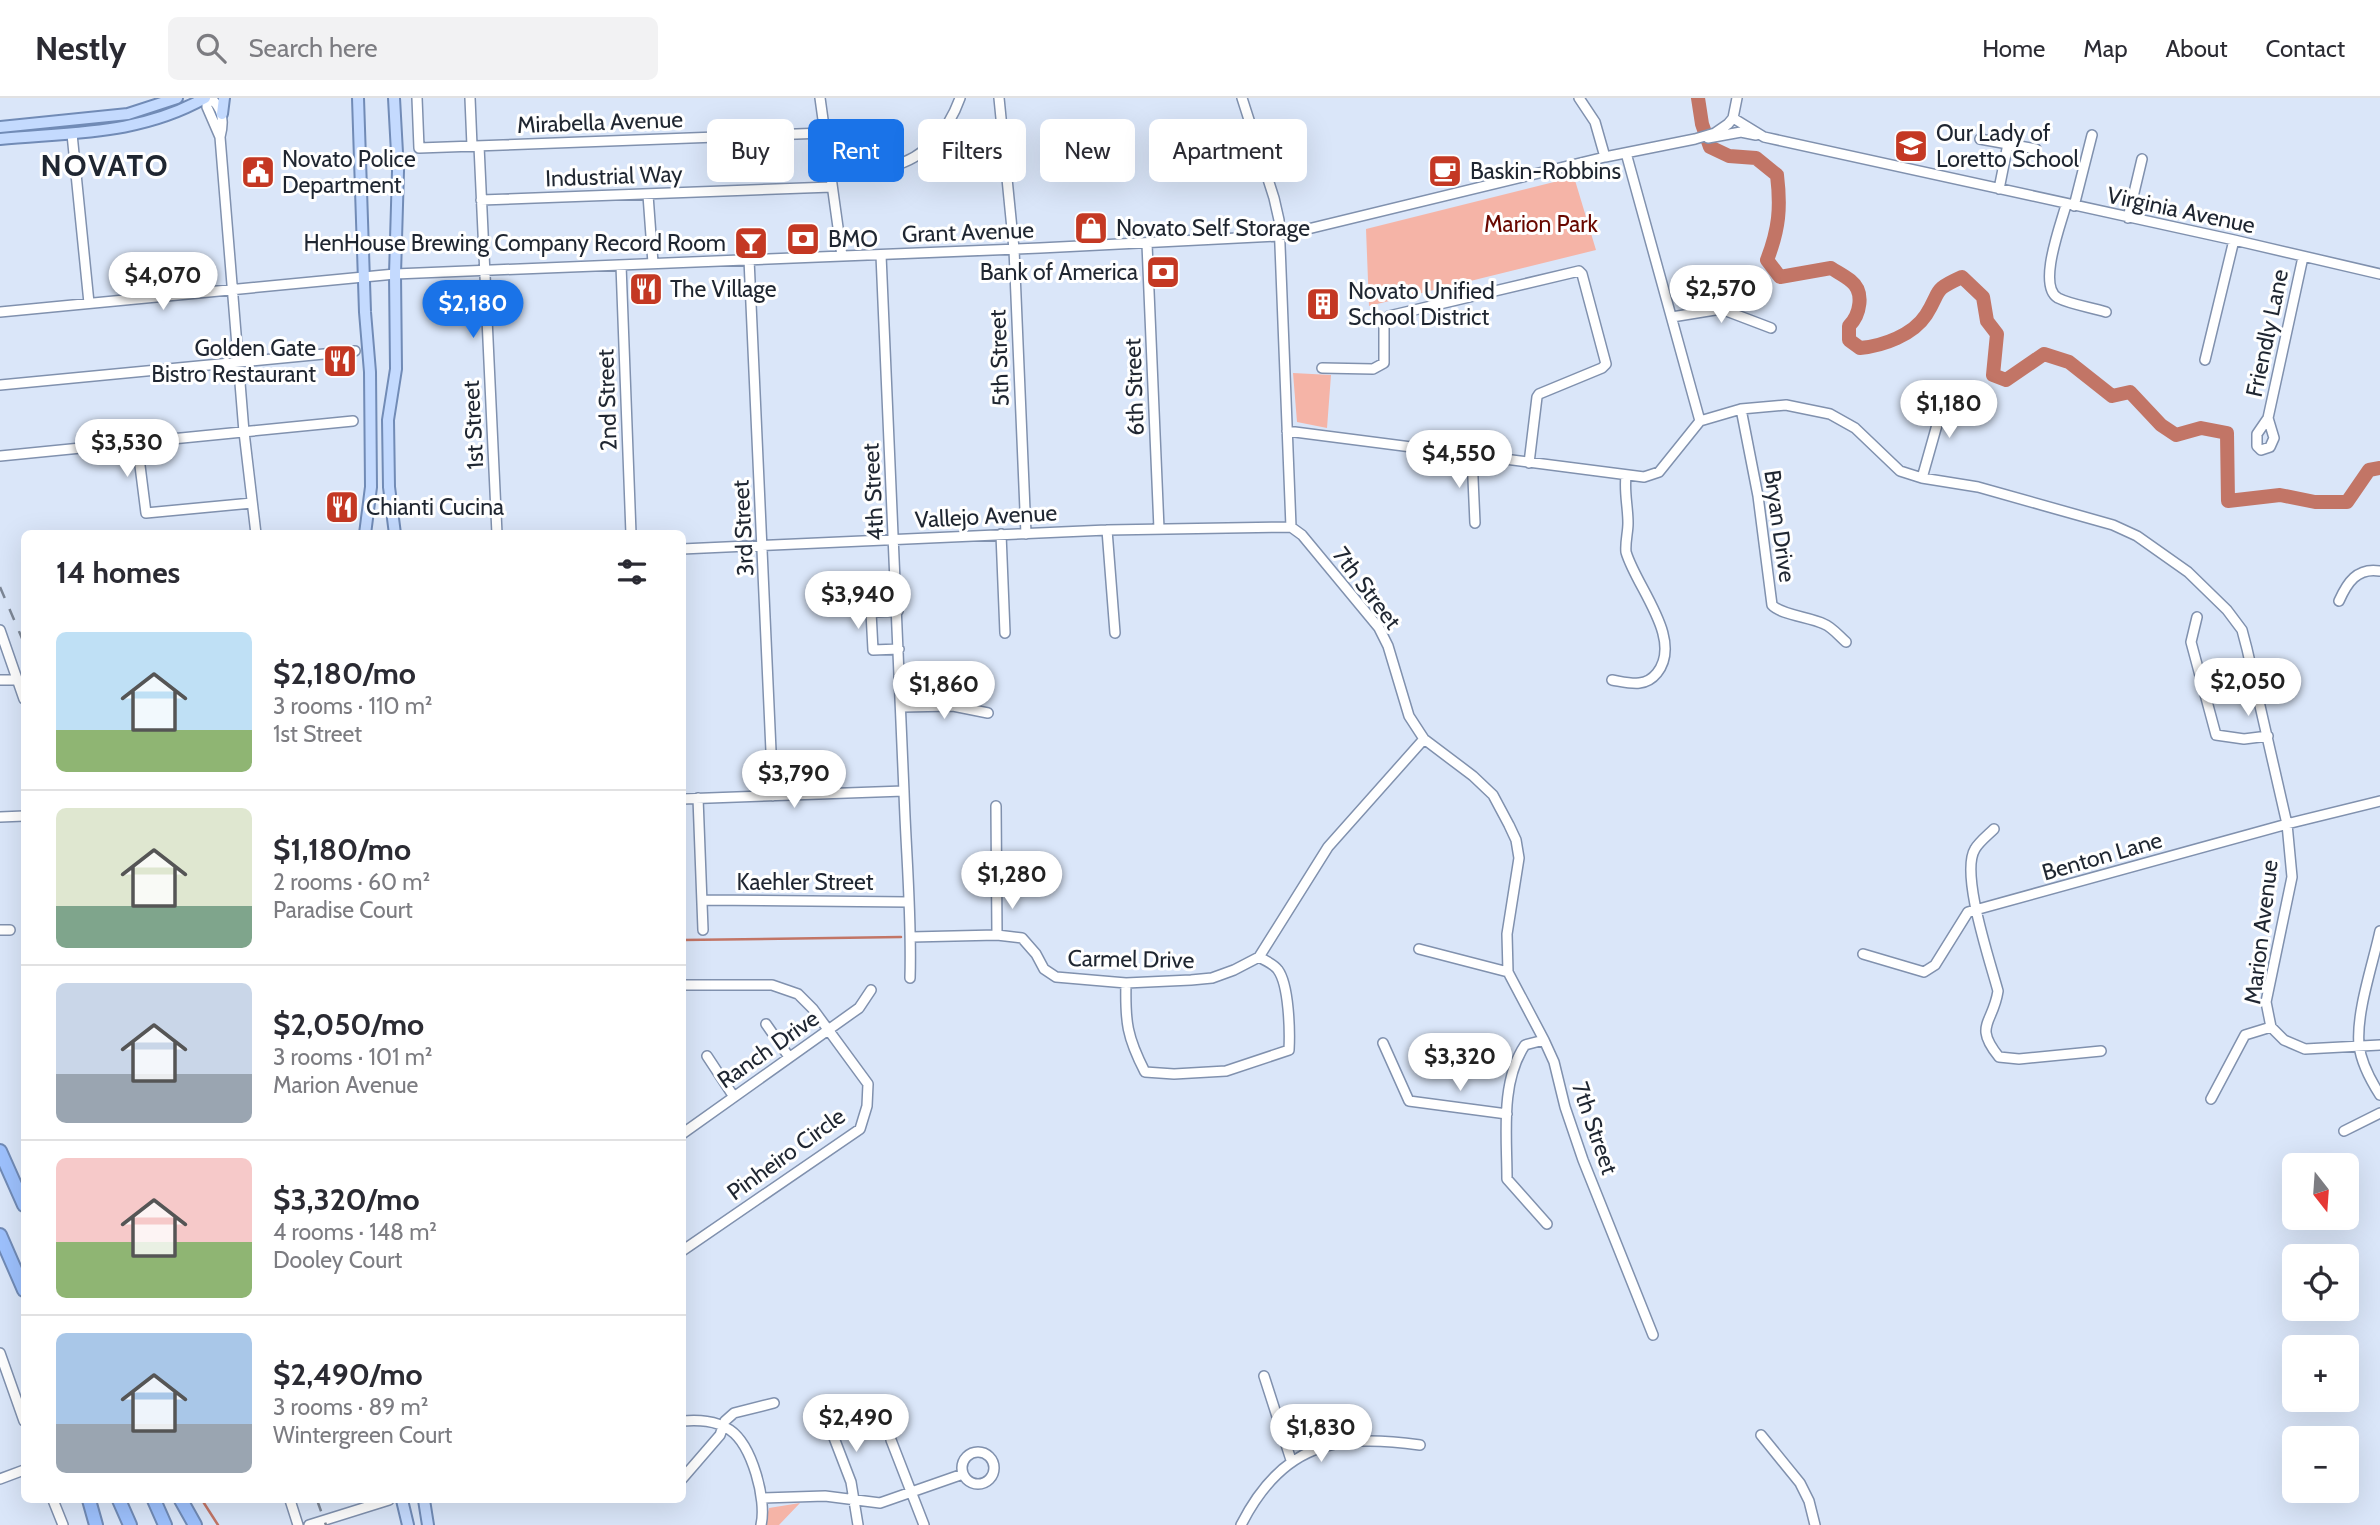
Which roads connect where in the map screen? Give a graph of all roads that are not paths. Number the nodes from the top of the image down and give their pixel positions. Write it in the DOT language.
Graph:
graph roads {
  1 [pos="177,98"];
  2 [pos="207,98"];
  3 [pos="224,98"];
  4 [pos="358,98"];
  5 [pos="394,98"];
  6 [pos="417,98"];
  7 [pos="470,98"];
  8 [pos="820,98"];
  9 [pos="960,98"];
  10 [pos="999,98"];
  11 [pos="1242,98"];
  12 [pos="1579,98"];
  13 [pos="1737,98"];
  14 [pos="222,114"];
  15 [pos="1733,118"];
  16 [pos="822,119"];
  17 [pos="0,127"];
  18 [pos="72,134"];
  19 [pos="808,134"];
  20 [pos="2092,135"];
  21 [pos="1712,136"];
  22 [pos="1764,137"];
  23 [pos="220,138"];
  24 [pos="0,139"];
  25 [pos="1980,139"];
  26 [pos="2008,144"];
  27 [pos="475,146"];
  28 [pos="2036,149"];
  29 [pos="1626,153"];
  30 [pos="1605,157"];
  31 [pos="2142,159"];
  32 [pos="904,161"];
  33 [pos="831,182"];
  34 [pos="832,187"];
  35 [pos="1999,189"];
  36 [pos="648,195"];
  37 [pos="481,200"];
  38 [pos="2070,205"];
  39 [pos="2128,218"];
  40 [pos="1279,236"];
  41 [pos="2234,240"];
  42 [pos="1147,244"];
  43 [pos="1014,249"];
  44 [pos="881,255"];
  45 [pos="842,256"];
  46 [pos="2303,257"];
  47 [pos="749,259"];
  48 [pos="653,263"];
  49 [pos="621,265"];
  50 [pos="485,271"];
  51 [pos="395,274"];
  52 [pos="2380,274"];
  53 [pos="364,278"];
  54 [pos="234,290"];
  55 [pos="89,303"];
  56 [pos="0,312"];
  57 [pos="2106,312"];
  58 [pos="1672,317"];
  59 [pos="1772,328"];
  60 [pos="355,351"];
  61 [pos="238,360"];
  62 [pos="2205,360"];
  63 [pos="1322,368"];
  64 [pos="0,385"];
  65 [pos="1946,393"];
  66 [pos="1741,409"];
  67 [pos="2268,418"];
  68 [pos="353,421"];
  69 [pos="1700,421"];
  70 [pos="1287,431"];
  71 [pos="244,432"];
  72 [pos="137,442"];
  73 [pos="0,456"];
  74 [pos="1472,456"];
  75 [pos="1529,463"];
  76 [pos="1626,476"];
  77 [pos="1922,478"];
  78 [pos="252,503"];
  79 [pos="1475,523"];
  80 [pos="1291,527"];
  81 [pos="1159,529"];
  82 [pos="255,530"];
  83 [pos="366,530"];
  84 [pos="394,530"];
  85 [pos="497,530"];
  86 [pos="631,530"];
  87 [pos="1107,530"];
  88 [pos="1001,534"];
  89 [pos="1026,534"];
  90 [pos="895,540"];
  91 [pos="763,545"];
  92 [pos="686,549"];
  93 [pos="2380,570"];
  94 [pos="2339,601"];
  95 [pos="898,611"];
  96 [pos="2197,617"];
  97 [pos="0,630"];
  98 [pos="1005,633"];
  99 [pos="1115,633"];
  100 [pos="1846,642"];
  101 [pos="900,649"];
  102 [pos="0,680"];
  103 [pos="18,680"];
  104 [pos="1612,680"];
  105 [pos="21,690"];
  106 [pos="902,707"];
  107 [pos="988,713"];
  108 [pos="2268,736"];
  109 [pos="1424,739"];
  110 [pos="904,791"];
  111 [pos="773,796"];
  112 [pos="686,799"];
  113 [pos="698,799"];
  114 [pos="2380,801"];
  115 [pos="996,806"];
  116 [pos="21,816"];
  117 [pos="0,817"];
  118 [pos="2287,824"];
  119 [pos="1994,829"];
  120 [pos="702,900"];
  121 [pos="908,902"];
  122 [pos="1977,910"];
  123 [pos="0,930"];
  124 [pos="10,930"];
  125 [pos="703,930"];
  126 [pos="2380,931"];
  127 [pos="998,935"];
  128 [pos="911,937"];
  129 [pos="1419,949"];
  130 [pos="2378,950"];
  131 [pos="1863,954"];
  132 [pos="1259,957"];
  133 [pos="1508,972"];
  134 [pos="910,978"];
  135 [pos="1126,983"];
  136 [pos="686,985"];
  137 [pos="871,990"];
  138 [pos="766,1024"];
  139 [pos="2271,1027"];
  140 [pos="828,1030"];
  141 [pos="1545,1040"];
  142 [pos="1383,1043"];
  143 [pos="2380,1045"];
  144 [pos="2359,1046"];
  145 [pos="2101,1051"];
  146 [pos="707,1056"];
  147 [pos="789,1057"];
  148 [pos="2380,1095"];
  149 [pos="734,1097"];
  150 [pos="2211,1099"];
  151 [pos="2380,1113"];
  152 [pos="1507,1114"];
  153 [pos="686,1131"];
  154 [pos="2344,1131"];
  155 [pos="0,1151"];
  156 [pos="21,1198"];
  157 [pos="1547,1224"];
  158 [pos="0,1235"];
  159 [pos="686,1248"];
  160 [pos="21,1283"];
  161 [pos="1653,1335"];
  162 [pos="0,1353"];
  163 [pos="1264,1376"];
  164 [pos="774,1404"];
  165 [pos="21,1411"];
  166 [pos="826,1417"];
  167 [pos="686,1421"];
  168 [pos="723,1427"];
  169 [pos="1761,1435"];
  170 [pos="891,1440"];
  171 [pos="1420,1445"];
  172 [pos="1291,1460"];
  173 [pos="21,1471"];
  174 [pos="686,1474"];
  175 [pos="963,1474"];
  176 [pos="0,1479"];
  177 [pos="911,1493"];
  178 [pos="763,1498"];
  179 [pos="855,1500"];
  180 [pos="54,1503"];
  181 [pos="90,1503"];
  182 [pos="119,1503"];
  183 [pos="155,1503"];
  184 [pos="183,1503"];
  185 [pos="291,1503"];
  186 [pos="369,1503"];
  187 [pos="403,1503"];
  188 [pos="424,1503"];
  189 [pos="62,1525"];
  190 [pos="96,1525"];
  191 [pos="130,1525"];
  192 [pos="165,1525"];
  193 [pos="195,1525"];
  194 [pos="299,1525"];
  195 [pos="309,1525"];
  196 [pos="408,1525"];
  197 [pos="428,1525"];
  198 [pos="761,1525"];
  199 [pos="858,1525"];
  200 [pos="924,1525"];
  201 [pos="1241,1525"];
  202 [pos="1815,1525"];
  1 -- 17 [label="main road"];
  2 -- 14 [label="street"];
  2 -- 18 [label="main road"];
  2 -- 23 [label="street"];
  3 -- 14 [label="main road"];
  4 -- 53 [label="main road"];
  5 -- 51 [label="main road"];
  6 -- 27 [label="street, Mirabella Avenue"];
  7 -- 27 [label="street, 1st Street"];
  8 -- 16 [label="street"];
  9 -- 32 [label="street"];
  10 -- 43 [label="street, 5th Street"];
  11 -- 40 [label="street"];
  12 -- 30 [label="street"];
  13 -- 15 [label="street"];
  14 -- 23 [label="street"];
  15 -- 21 [label="street"];
  15 -- 22 [label="street, Virginia Avenue"];
  18 -- 24 [label="main road"];
  18 -- 55 [label="street"];
  19 -- 27 [label="street, Mirabella Avenue"];
  20 -- 38 [label="street"];
  21 -- 22 [label="street, Grant Avenue"];
  21 -- 29 [label="street, Grant Avenue"];
  22 -- 35 [label="street, Virginia Avenue"];
  23 -- 54 [label="street"];
  25 -- 26 [label="street"];
  26 -- 28 [label="street"];
  26 -- 35 [label="street"];
  27 -- 37 [label="street, 1st Street"];
  29 -- 30 [label="street, Grant Avenue"];
  29 -- 58 [label="street"];
  30 -- 40 [label="street, Grant Avenue"];
  31 -- 39 [label="street"];
  33 -- 34 [label="street"];
  34 -- 36 [label="street, Industrial Way"];
  34 -- 45 [label="street"];
  35 -- 38 [label="street, Virginia Avenue"];
  36 -- 37 [label="street, Industrial Way"];
  36 -- 48 [label="street"];
  37 -- 50 [label="street, 1st Street"];
  38 -- 39 [label="street, Virginia Avenue"];
  38 -- 57 [label="street"];
  39 -- 41 [label="street, Virginia Avenue"];
  40 -- 42 [label="street, Grant Avenue"];
  40 -- 70 [label="street"];
  41 -- 46 [label="street, Virginia Avenue"];
  41 -- 62 [label="street"];
  42 -- 43 [label="street, Grant Avenue"];
  42 -- 81 [label="street, 6th Street"];
  43 -- 44 [label="street, Grant Avenue"];
  43 -- 89 [label="street, 5th Street"];
  44 -- 45 [label="street, Grant Avenue"];
  44 -- 90 [label="street, 4th Street"];
  45 -- 47 [label="street, Grant Avenue"];
  46 -- 52 [label="street, Virginia Avenue"];
  46 -- 67 [label="street, Friendly Lane"];
  47 -- 48 [label="street, Grant Avenue"];
  47 -- 91 [label="street, 3rd Street"];
  48 -- 49 [label="street, Grant Avenue"];
  49 -- 50 [label="street, Grant Avenue"];
  49 -- 86 [label="street, 2nd Street"];
  50 -- 51 [label="street, Grant Avenue"];
  50 -- 85 [label="street, 1st Street"];
  51 -- 53 [label="street, Grant Avenue"];
  51 -- 84 [label="main road"];
  53 -- 54 [label="street, Grant Avenue"];
  53 -- 83 [label="main road"];
  54 -- 55 [label="street, Grant Avenue"];
  54 -- 61 [label="street"];
  55 -- 56 [label="street, Grant Avenue"];
  58 -- 59 [label="street"];
  58 -- 69 [label="street"];
  60 -- 61 [label="street"];
  61 -- 64 [label="street"];
  61 -- 71 [label="street"];
  63 -- 75 [label="street"];
  65 -- 77 [label="street"];
  66 -- 69 [label="street, Marion Avenue"];
  66 -- 77 [label="street, Marion Avenue"];
  66 -- 100 [label="street, Bryan Drive"];
  68 -- 71 [label="street"];
  69 -- 76 [label="street"];
  70 -- 74 [label="street"];
  70 -- 80 [label="street"];
  71 -- 72 [label="street"];
  71 -- 78 [label="street"];
  72 -- 73 [label="street"];
  72 -- 78 [label="street"];
  74 -- 75 [label="street"];
  74 -- 79 [label="street"];
  75 -- 76 [label="street"];
  76 -- 104 [label="street"];
  77 -- 108 [label="street, Marion Avenue"];
  78 -- 82 [label="street"];
  80 -- 81 [label="street, Vallejo Avenue"];
  80 -- 109 [label="street, 7th Street"];
  81 -- 87 [label="street, Vallejo Avenue"];
  87 -- 89 [label="street, Vallejo Avenue"];
  87 -- 99 [label="street"];
  88 -- 89 [label="street, Vallejo Avenue"];
  88 -- 90 [label="street, Vallejo Avenue"];
  88 -- 98 [label="street"];
  90 -- 91 [label="street, Vallejo Avenue"];
  90 -- 95 [label="street, 4th Street"];
  91 -- 92 [label="street, Vallejo Avenue"];
  91 -- 111 [label="street, 3rd Street"];
  93 -- 94 [label="street"];
  95 -- 101 [label="street, 4th Street"];
  95 -- 101 [label="street"];
  96 -- 108 [label="street"];
  97 -- 103 [label="street"];
  101 -- 106 [label="street, 4th Street"];
  102 -- 103 [label="street"];
  103 -- 105 [label="street"];
  106 -- 107 [label="street"];
  106 -- 110 [label="street, 4th Street"];
  108 -- 118 [label="street, Marion Avenue"];
  109 -- 132 [label="street"];
  109 -- 133 [label="street, 7th Street"];
  110 -- 111 [label="street"];
  110 -- 121 [label="street, 4th Street"];
  111 -- 113 [label="street"];
  112 -- 113 [label="street"];
  113 -- 120 [label="street"];
  114 -- 118 [label="street, Benton Lane"];
  115 -- 127 [label="street"];
  116 -- 117 [label="street"];
  118 -- 122 [label="street, Benton Lane"];
  118 -- 139 [label="street, Marion Avenue"];
  119 -- 122 [label="street"];
  120 -- 121 [label="street, Kaehler Street"];
  120 -- 125 [label="street"];
  121 -- 128 [label="street, 4th Street"];
  122 -- 131 [label="street"];
  122 -- 145 [label="street"];
  123 -- 124 [label="street"];
  126 -- 130 [label="street"];
  127 -- 128 [label="street, Carmel Drive"];
  127 -- 135 [label="street, Carmel Drive"];
  128 -- 134 [label="street, 4th Street"];
  129 -- 133 [label="street"];
  130 -- 144 [label="street"];
  132 -- 135 [label="street, Carmel Drive"];
  132 -- 135 [label="street"];
  133 -- 141 [label="street, 7th Street"];
  136 -- 140 [label="street, Pinheiro Circle"];
  137 -- 140 [label="street, Ranch Drive"];
  138 -- 147 [label="street"];
  139 -- 144 [label="street, Marion Avenue"];
  139 -- 150 [label="street"];
  140 -- 147 [label="street, Ranch Drive"];
  140 -- 159 [label="street, Pinheiro Circle"];
  141 -- 152 [label="street"];
  141 -- 161 [label="street, 7th Street"];
  142 -- 152 [label="street"];
  143 -- 144 [label="street, Marion Avenue"];
  144 -- 148 [label="street"];
  146 -- 149 [label="street"];
  147 -- 149 [label="street, Ranch Drive"];
  149 -- 153 [label="street, Ranch Drive"];
  151 -- 154 [label="street"];
  152 -- 157 [label="street"];
  155 -- 156 [label="highway"];
  158 -- 160 [label="highway"];
  162 -- 165 [label="street"];
  163 -- 172 [label="street"];
  164 -- 168 [label="street"];
  166 -- 179 [label="street"];
  167 -- 168 [label="street"];
  168 -- 174 [label="street"];
  168 -- 178 [label="street"];
  169 -- 202 [label="street"];
  170 -- 177 [label="street"];
  171 -- 172 [label="street"];
  172 -- 201 [label="street"];
  173 -- 176 [label="street"];
  175 -- 177 [label="street"];
  177 -- 179 [label="street"];
  177 -- 200 [label="street"];
  178 -- 179 [label="street"];
  178 -- 198 [label="street"];
  179 -- 199 [label="street"];
  180 -- 189 [label="street"];
  181 -- 190 [label="highway"];
  182 -- 191 [label="highway"];
  183 -- 192 [label="highway"];
  184 -- 193 [label="highway"];
  185 -- 194 [label="street"];
  186 -- 195 [label="street"];
  187 -- 196 [label="main road"];
  188 -- 197 [label="main road"];
}
